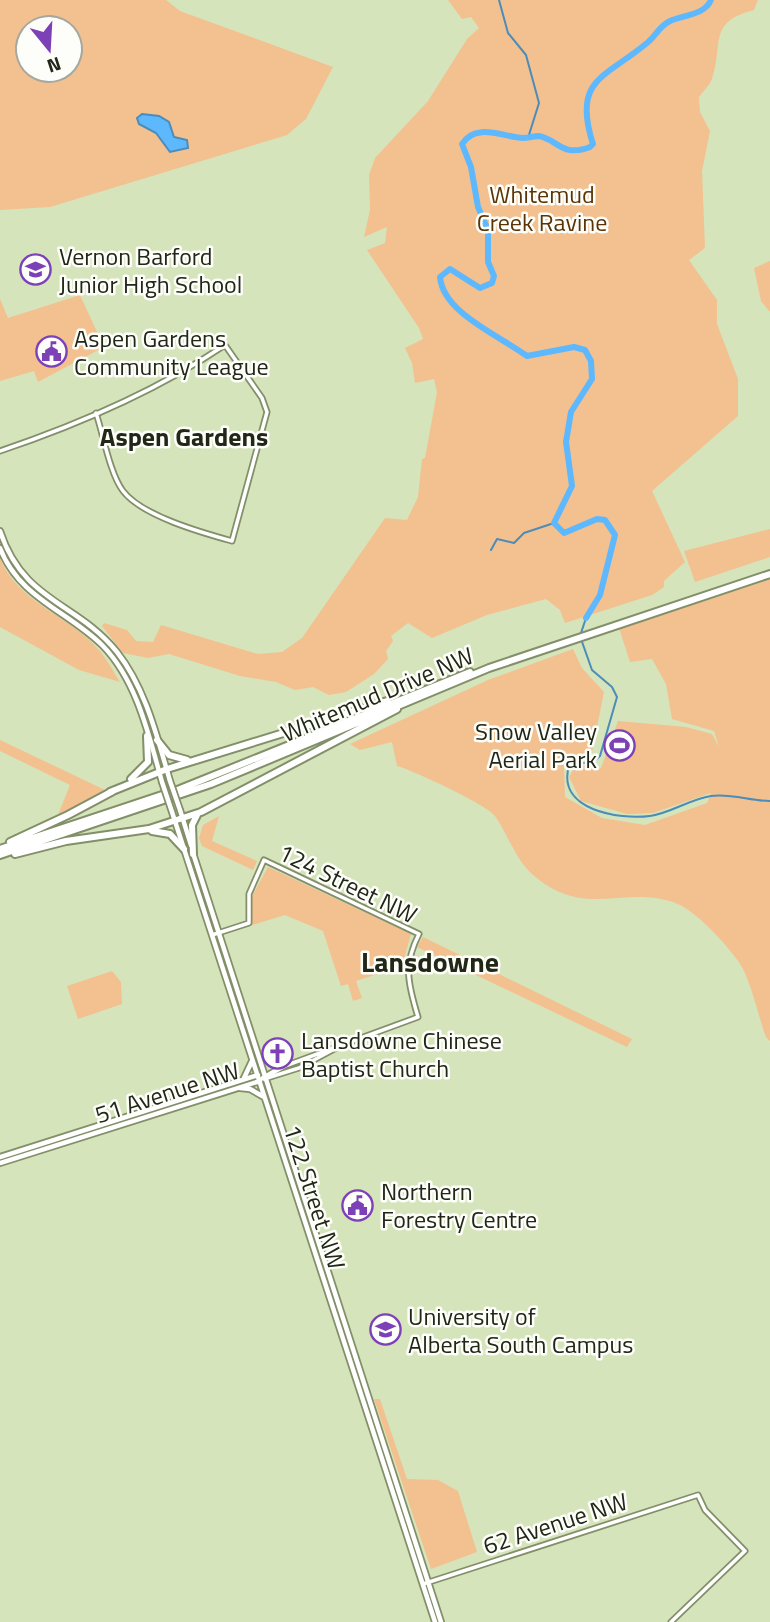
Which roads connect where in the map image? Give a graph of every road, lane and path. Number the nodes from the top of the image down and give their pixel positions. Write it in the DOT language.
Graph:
graph roads {
  1 [pos="96,413"];
  2 [pos="0,451"];
  3 [pos="0,531"];
  4 [pos="0,548"];
  5 [pos="770,571"];
  6 [pos="125,669"];
  7 [pos="418,695"];
  8 [pos="147,736"];
  9 [pos="158,740"];
  10 [pos="220,752"];
  11 [pos="163,771"];
  12 [pos="110,793"];
  13 [pos="201,813"];
  14 [pos="179,820"];
  15 [pos="140,830"];
  16 [pos="0,847"];
  17 [pos="184,849"];
  18 [pos="193,853"];
  19 [pos="0,856"];
  20 [pos="215,934"];
  21 [pos="418,1017"];
  22 [pos="341,1044"];
  23 [pos="253,1061"];
  24 [pos="284,1066"];
  25 [pos="261,1077"];
  26 [pos="243,1080"];
  27 [pos="236,1088"];
  28 [pos="222,1093"];
  29 [pos="264,1097"];
  30 [pos="0,1157"];
  31 [pos="0,1163"];
  32 [pos="426,1583"];
  33 [pos="435,1622"];
  34 [pos="441,1622"];
  35 [pos="671,1622"];
  1 -- 1 [label="street"];
  1 -- 2 [label="street"];
  3 -- 6 [label="main road"];
  4 -- 6 [label="main road"];
  5 -- 7 [label="highway, Whitemud Drive NW"];
  6 -- 8 [label="main road"];
  6 -- 9 [label="main road"];
  7 -- 10 [label="highway"];
  7 -- 13 [label="highway"];
  7 -- 16 [label="highway, Whitemud Drive NW"];
  7 -- 19 [label="highway, Whitemud Drive NW"];
  8 -- 11 [label="main road"];
  8 -- 12 [label="highway"];
  9 -- 10 [label="highway"];
  9 -- 11 [label="main road"];
  10 -- 11 [label="highway"];
  11 -- 12 [label="highway"];
  11 -- 14 [label="main road, 122 Street NW, bridge"];
  11 -- 14 [label="main road, 122 Street NW, bridge"];
  12 -- 16 [label="highway"];
  13 -- 14 [label="highway"];
  13 -- 18 [label="highway"];
  14 -- 15 [label="highway"];
  14 -- 17 [label="main road, 122 Street NW"];
  14 -- 18 [label="main road, 122 Street NW"];
  15 -- 17 [label="highway"];
  15 -- 19 [label="highway"];
  17 -- 20 [label="main road, 122 Street NW"];
  18 -- 20 [label="main road, 122 Street NW"];
  20 -- 21 [label="street, 124 Street NW"];
  20 -- 23 [label="main road, 122 Street NW"];
  20 -- 25 [label="main road, 122 Street NW"];
  21 -- 22 [label="street, 51 Avenue NW"];
  22 -- 24 [label="street, 51 Avenue NW"];
  22 -- 25 [label="street, 51 Avenue NW"];
  23 -- 25 [label="main road, 122 Street NW"];
  23 -- 26 [label="main road"];
  24 -- 25 [label="main road"];
  25 -- 26 [label="main road, 51 Avenue NW"];
  25 -- 27 [label="main road, 51 Avenue NW"];
  25 -- 28 [label="main road"];
  25 -- 29 [label="main road, 122 Street NW"];
  25 -- 32 [label="main road, 122 Street NW"];
  26 -- 30 [label="main road, 51 Avenue NW"];
  27 -- 28 [label="main road, 51 Avenue NW"];
  27 -- 29 [label="main road"];
  28 -- 31 [label="main road, 51 Avenue NW"];
  29 -- 32 [label="main road, 122 Street NW"];
  32 -- 33 [label="main road, 122 Street NW"];
  32 -- 34 [label="main road, 122 Street NW"];
  32 -- 35 [label="street, 62 Avenue NW"];
}
